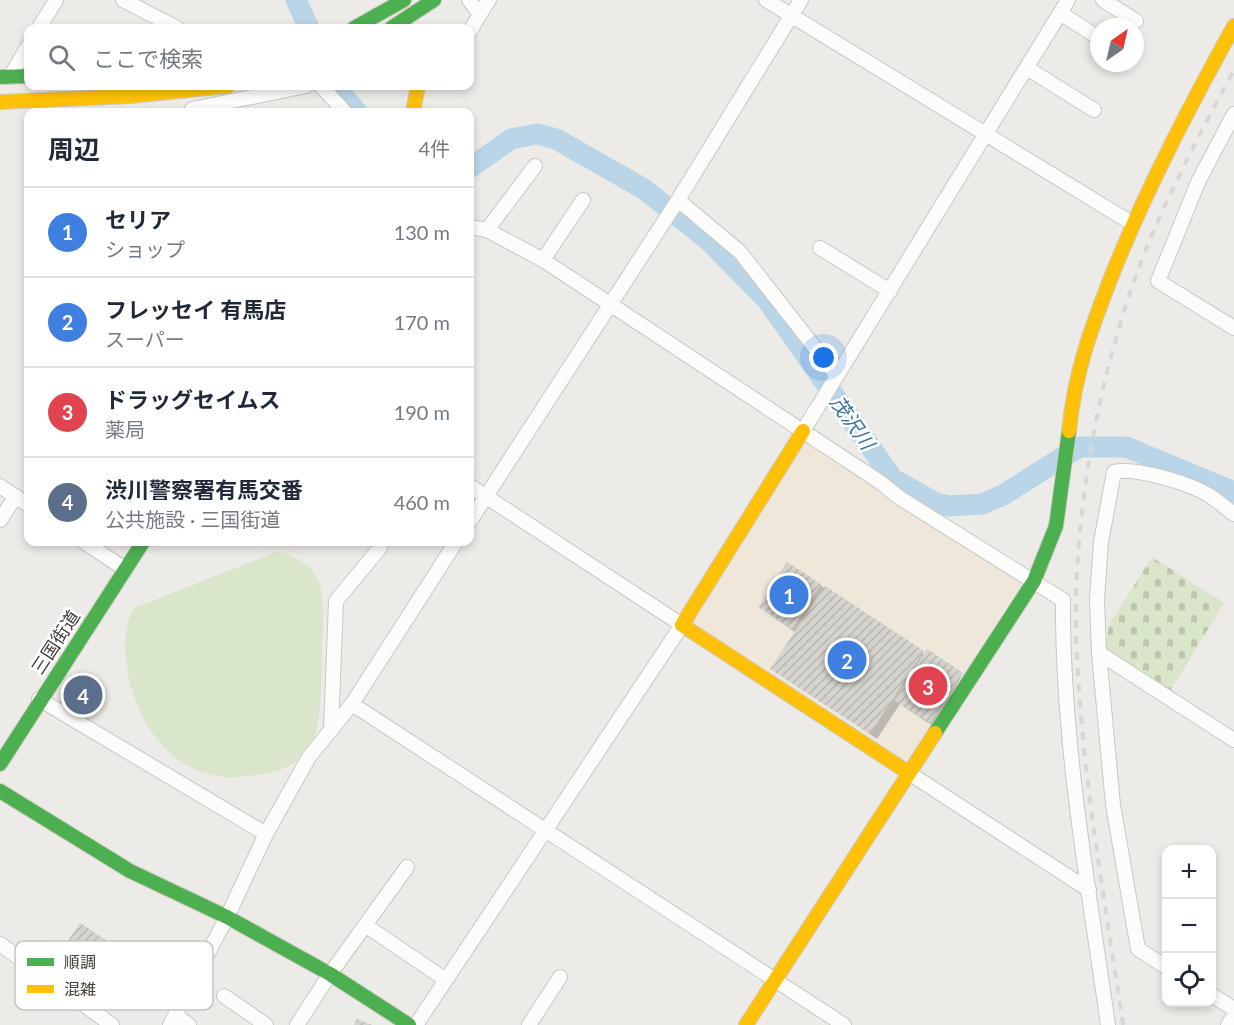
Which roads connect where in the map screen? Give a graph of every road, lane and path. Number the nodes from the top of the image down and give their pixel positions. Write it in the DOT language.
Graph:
graph roads {
  1 [pos="56,0"];
  2 [pos="123,0"];
  3 [pos="372,0"];
  4 [pos="404,0"];
  5 [pos="434,0"];
  6 [pos="468,0"];
  7 [pos="489,0"];
  8 [pos="766,0"];
  9 [pos="801,0"];
  10 [pos="1068,0"];
  11 [pos="1103,0"];
  12 [pos="383,12"];
  13 [pos="1060,13"];
  14 [pos="480,14"];
  15 [pos="792,16"];
  16 [pos="1131,18"];
  17 [pos="41,24"];
  18 [pos="169,24"];
  19 [pos="361,24"];
  20 [pos="390,24"];
  21 [pos="399,24"];
  22 [pos="474,24"];
  23 [pos="1234,26"];
  24 [pos="1090,32"];
  25 [pos="24,51"];
  26 [pos="1027,68"];
  27 [pos="24,76"];
  28 [pos="5,77"];
  29 [pos="189,90"];
  30 [pos="286,90"];
  31 [pos="325,90"];
  32 [pos="417,90"];
  33 [pos="0,102"];
  34 [pos="197,108"];
  35 [pos="341,108"];
  36 [pos="414,108"];
  37 [pos="1094,110"];
  38 [pos="1234,114"];
  39 [pos="986,136"];
  40 [pos="534,166"];
  41 [pos="583,200"];
  42 [pos="677,201"];
  43 [pos="1133,224"];
  44 [pos="474,228"];
  45 [pos="487,230"];
  46 [pos="820,248"];
  47 [pos="543,260"];
  48 [pos="890,291"];
  49 [pos="611,305"];
  50 [pos="1234,328"];
  51 [pos="837,376"];
  52 [pos="803,431"];
  53 [pos="0,486"];
  54 [pos="474,489"];
  55 [pos="16,496"];
  56 [pos="485,496"];
  57 [pos="24,502"];
  58 [pos="474,514"];
  59 [pos="1234,514"];
  60 [pos="0,520"];
  61 [pos="90,546"];
  62 [pos="139,546"];
  63 [pos="380,546"];
  64 [pos="453,546"];
  65 [pos="125,569"];
  66 [pos="1034,581"];
  67 [pos="682,625"];
  68 [pos="1099,654"];
  69 [pos="39,699"];
  70 [pos="352,704"];
  71 [pos="331,730"];
  72 [pos="1234,740"];
  73 [pos="0,764"];
  74 [pos="909,773"];
  75 [pos="0,791"];
  76 [pos="544,830"];
  77 [pos="266,834"];
  78 [pos="407,867"];
  79 [pos="1089,890"];
  80 [pos="227,917"];
  81 [pos="365,925"];
  82 [pos="213,943"];
  83 [pos="0,944"];
  84 [pos="15,955"];
  85 [pos="1162,964"];
  86 [pos="330,974"];
  87 [pos="560,977"];
  88 [pos="446,980"];
  89 [pos="776,981"];
  90 [pos="224,996"];
  91 [pos="1216,998"];
  92 [pos="1234,1009"];
  93 [pos="91,1010"];
  94 [pos="1234,1016"];
  95 [pos="172,1020"];
  96 [pos="112,1025"];
  97 [pos="189,1025"];
  98 [pos="266,1025"];
  99 [pos="297,1025"];
  100 [pos="409,1025"];
  101 [pos="416,1025"];
  102 [pos="529,1025"];
  103 [pos="746,1025"];
  104 [pos="844,1025"];
  105 [pos="1108,1025"];
  106 [pos="1228,1025"];
  1 -- 17 [label="street"];
  2 -- 18 [label="street"];
  3 -- 12 [label="street"];
  4 -- 12 [label="street"];
  5 -- 21 [label="street"];
  6 -- 14 [label="street"];
  7 -- 14 [label="street"];
  8 -- 15 [label="street"];
  9 -- 15 [label="street"];
  10 -- 13 [label="street"];
  11 -- 16 [label="street"];
  12 -- 19 [label="street"];
  12 -- 20 [label="street"];
  13 -- 24 [label="street"];
  13 -- 26 [label="street"];
  14 -- 22 [label="street"];
  15 -- 39 [label="street"];
  15 -- 42 [label="street"];
  23 -- 43 [label="street"];
  25 -- 28 [label="street"];
  26 -- 37 [label="street"];
  26 -- 39 [label="street"];
  27 -- 28 [label="street"];
  29 -- 33 [label="street"];
  30 -- 34 [label="street"];
  31 -- 35 [label="street"];
  32 -- 36 [label="street"];
  38 -- 50 [label="street"];
  39 -- 43 [label="street"];
  39 -- 48 [label="street"];
  40 -- 45 [label="street"];
  41 -- 47 [label="street"];
  42 -- 49 [label="street"];
  42 -- 51 [label="street"];
  43 -- 66 [label="street"];
  44 -- 45 [label="street"];
  45 -- 47 [label="street"];
  46 -- 48 [label="street"];
  47 -- 49 [label="street"];
  48 -- 51 [label="street"];
  49 -- 52 [label="street"];
  49 -- 56 [label="street"];
  51 -- 52 [label="street"];
  52 -- 66 [label="street"];
  52 -- 67 [label="street"];
  53 -- 55 [label="street"];
  54 -- 56 [label="street"];
  55 -- 57 [label="street"];
  55 -- 60 [label="street"];
  56 -- 58 [label="street"];
  56 -- 67 [label="street"];
  59 -- 68 [label="street"];
  61 -- 65 [label="street"];
  62 -- 65 [label="street, 三国街道"];
  63 -- 71 [label="street"];
  64 -- 70 [label="street"];
  65 -- 69 [label="street, 三国街道"];
  66 -- 74 [label="street"];
  66 -- 79 [label="street"];
  67 -- 74 [label="street"];
  67 -- 76 [label="street"];
  68 -- 72 [label="street"];
  68 -- 85 [label="street"];
  69 -- 73 [label="street, 三国街道"];
  69 -- 77 [label="street"];
  70 -- 71 [label="street"];
  70 -- 76 [label="street"];
  71 -- 77 [label="street"];
  74 -- 79 [label="street"];
  74 -- 89 [label="street"];
  75 -- 80 [label="street"];
  76 -- 88 [label="street"];
  76 -- 89 [label="street"];
  77 -- 80 [label="street"];
  78 -- 81 [label="street"];
  79 -- 105 [label="street"];
  80 -- 82 [label="street"];
  80 -- 86 [label="street"];
  81 -- 86 [label="street"];
  81 -- 88 [label="street"];
  83 -- 84 [label="street"];
  86 -- 99 [label="street"];
  86 -- 100 [label="street"];
  87 -- 102 [label="street"];
  88 -- 101 [label="street"];
  89 -- 103 [label="street"];
  89 -- 104 [label="street"];
  90 -- 98 [label="street"];
  91 -- 92 [label="street"];
  93 -- 96 [label="street"];
  94 -- 106 [label="street"];
  95 -- 97 [label="street"];
}
